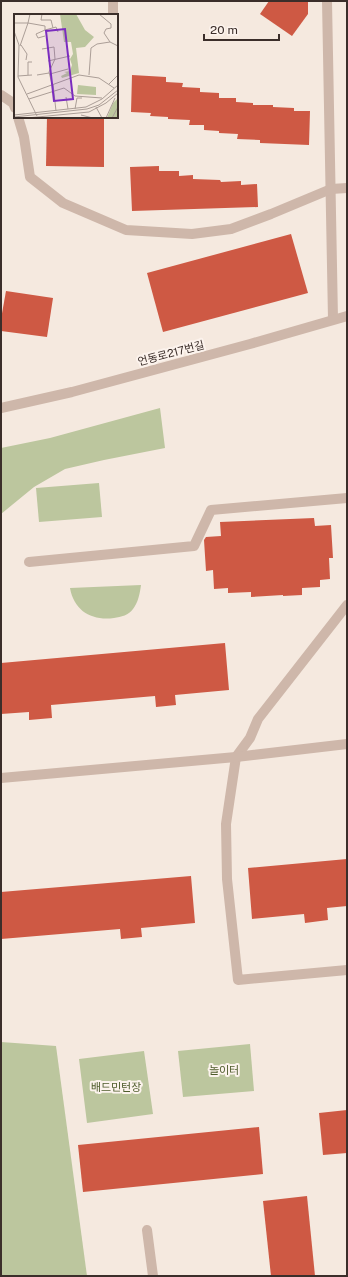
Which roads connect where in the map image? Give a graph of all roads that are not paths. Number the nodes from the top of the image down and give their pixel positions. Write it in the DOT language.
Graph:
graph roads {
  1 [pos="113,1"];
  2 [pos="327,1"];
  3 [pos="113,14"];
  4 [pos="1,95"];
  5 [pos="14,106"];
  6 [pos="18,118"];
  7 [pos="347,188"];
  8 [pos="331,189"];
  9 [pos="347,316"];
  10 [pos="333,319"];
  11 [pos="1,408"];
  12 [pos="347,498"];
  13 [pos="29,562"];
  14 [pos="347,605"];
  15 [pos="347,744"];
  16 [pos="236,758"];
  17 [pos="1,778"];
  18 [pos="347,970"];
  19 [pos="147,1230"];
  20 [pos="153,1276"];
  1 -- 3 [label="street"];
  2 -- 8 [label="street"];
  4 -- 5 [label="street"];
  6 -- 8 [label="street"];
  7 -- 8 [label="street"];
  8 -- 10 [label="street"];
  9 -- 10 [label="street, 언동로217번길"];
  10 -- 11 [label="street, 언동로217번길"];
  12 -- 13 [label="street"];
  14 -- 16 [label="street"];
  15 -- 16 [label="street"];
  16 -- 17 [label="street"];
  16 -- 18 [label="street"];
  19 -- 20 [label="street"];
}
